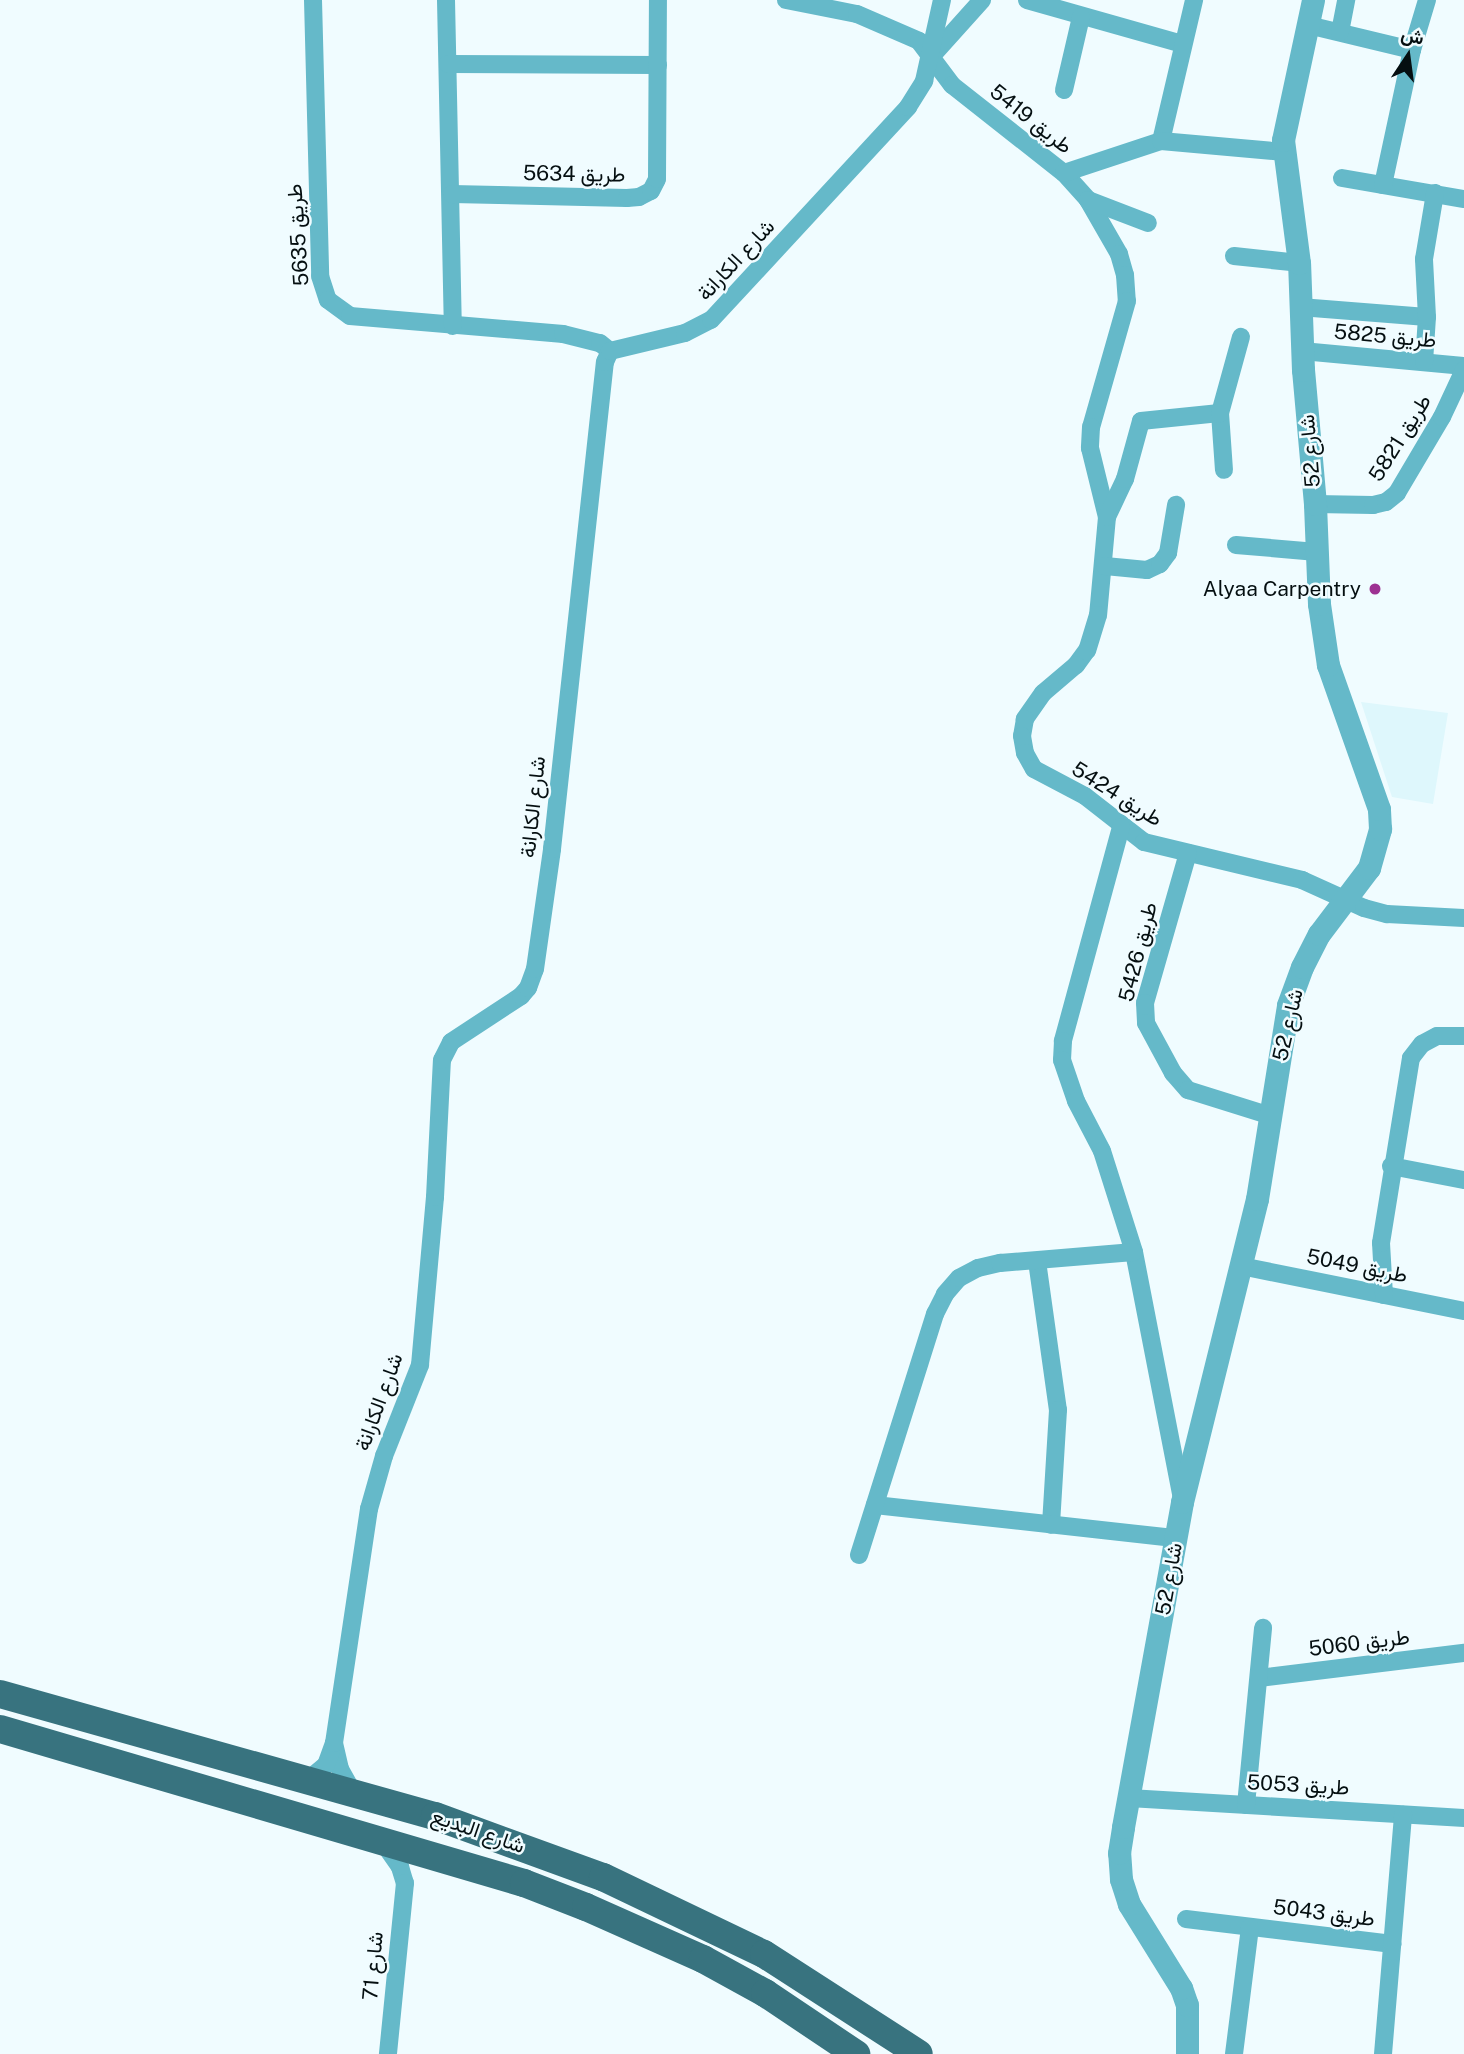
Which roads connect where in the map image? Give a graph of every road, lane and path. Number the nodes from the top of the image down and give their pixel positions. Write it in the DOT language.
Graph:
graph roads {
  1 [pos="313,0"];
  2 [pos="446,0"];
  3 [pos="658,0"];
  4 [pos="786,0"];
  5 [pos="942,0"];
  6 [pos="982,0"];
  7 [pos="1027,0"];
  8 [pos="1194,0"];
  9 [pos="1313,0"];
  10 [pos="1346,0"];
  11 [pos="1427,0"];
  12 [pos="1081,17"];
  13 [pos="1308,25"];
  14 [pos="1340,32"];
  15 [pos="1183,44"];
  16 [pos="1412,50"];
  17 [pos="930,58"];
  18 [pos="448,64"];
  19 [pos="658,65"];
  20 [pos="1064,90"];
  21 [pos="1161,141"];
  22 [pos="1285,152"];
  23 [pos="1064,173"];
  24 [pos="1342,178"];
  25 [pos="1384,184"];
  26 [pos="452,194"];
  27 [pos="1435,194"];
  28 [pos="1088,200"];
  29 [pos="1464,200"];
  30 [pos="1148,223"];
  31 [pos="1234,256"];
  32 [pos="1299,263"];
  33 [pos="1300,307"];
  34 [pos="1427,317"];
  35 [pos="453,326"];
  36 [pos="1241,337"];
  37 [pos="610,351"];
  38 [pos="1302,351"];
  39 [pos="1424,362"];
  40 [pos="1464,368"];
  41 [pos="1220,412"];
  42 [pos="1224,470"];
  43 [pos="1315,504"];
  44 [pos="1176,505"];
  45 [pos="1107,517"];
  46 [pos="1236,545"];
  47 [pos="1317,551"];
  48 [pos="1105,566"];
  49 [pos="1121,827"];
  50 [pos="1188,853"];
  51 [pos="1345,900"];
  52 [pos="1464,918"];
  53 [pos="1464,1036"];
  54 [pos="1271,1116"];
  55 [pos="1391,1166"];
  56 [pos="1464,1180"];
  57 [pos="1134,1252"];
  58 [pos="1037,1261"];
  59 [pos="1241,1266"];
  60 [pos="1384,1294"];
  61 [pos="1464,1311"];
  62 [pos="1182,1502"];
  63 [pos="875,1505"];
  64 [pos="1051,1525"];
  65 [pos="1176,1538"];
  66 [pos="859,1555"];
  67 [pos="1263,1628"];
  68 [pos="1464,1653"];
  69 [pos="1259,1678"];
  70 [pos="0,1682"];
  71 [pos="0,1694"];
  72 [pos="28,1702"];
  73 [pos="0,1729"];
  74 [pos="334,1743"];
  75 [pos="308,1780"];
  76 [pos="353,1793"];
  77 [pos="1129,1797"];
  78 [pos="1246,1805"];
  79 [pos="1403,1815"];
  80 [pos="1464,1818"];
  81 [pos="380,1839"];
  82 [pos="444,1857"];
  83 [pos="405,1883"];
  84 [pos="1186,1919"];
  85 [pos="1250,1927"];
  86 [pos="1392,1944"];
  87 [pos="388,2054"];
  88 [pos="856,2054"];
  89 [pos="919,2054"];
  90 [pos="1187,2054"];
  91 [pos="1234,2054"];
  92 [pos="1383,2054"];
  1 -- 35 [label="street, طريق 5635"];
  2 -- 18 [label="street"];
  3 -- 19 [label="street, طريق 5634"];
  4 -- 17 [label="street, طريق 5419"];
  5 -- 17 [label="street"];
  6 -- 17 [label="street, شارع الكارانة"];
  7 -- 12 [label="street"];
  8 -- 15 [label="street"];
  9 -- 13 [label="street, شارع 52"];
  10 -- 14 [label="street"];
  11 -- 16 [label="street"];
  12 -- 15 [label="street"];
  12 -- 20 [label="street"];
  13 -- 14 [label="street"];
  13 -- 22 [label="street, شارع 52"];
  14 -- 16 [label="street"];
  15 -- 21 [label="street"];
  16 -- 25 [label="street"];
  17 -- 23 [label="street, طريق 5419"];
  17 -- 37 [label="street, شارع الكارانة"];
  18 -- 19 [label="street"];
  18 -- 26 [label="street"];
  19 -- 26 [label="street, طريق 5634"];
  21 -- 22 [label="street, طريق 5419"];
  21 -- 23 [label="street, طريق 5419"];
  22 -- 32 [label="street, شارع 52"];
  23 -- 28 [label="street, طريق 5424"];
  24 -- 25 [label="street"];
  25 -- 27 [label="street"];
  26 -- 35 [label="street"];
  27 -- 29 [label="street"];
  27 -- 34 [label="street, طريق 5821"];
  28 -- 30 [label="street"];
  28 -- 45 [label="street, طريق 5424"];
  31 -- 32 [label="street"];
  32 -- 33 [label="street, شارع 52"];
  33 -- 34 [label="street"];
  33 -- 38 [label="street, شارع 52"];
  34 -- 39 [label="street, طريق 5821"];
  35 -- 37 [label="street, طريق 5635"];
  36 -- 41 [label="street"];
  37 -- 74 [label="street, شارع الكارانة"];
  38 -- 39 [label="street, طريق 5825"];
  38 -- 43 [label="street, شارع 52"];
  39 -- 40 [label="street, طريق 5825"];
  40 -- 43 [label="street, طريق 5821"];
  41 -- 42 [label="street"];
  41 -- 45 [label="street"];
  43 -- 47 [label="street, شارع 52"];
  44 -- 48 [label="street"];
  45 -- 48 [label="street, طريق 5424"];
  46 -- 47 [label="street"];
  47 -- 51 [label="street, شارع 52"];
  48 -- 49 [label="street, طريق 5424"];
  49 -- 50 [label="street, طريق 5424"];
  49 -- 57 [label="street"];
  50 -- 51 [label="street, طريق 5424"];
  50 -- 54 [label="street, طريق 5426"];
  51 -- 52 [label="street, طريق 5424"];
  51 -- 54 [label="street, شارع 52"];
  53 -- 55 [label="street"];
  54 -- 59 [label="street, شارع 52"];
  55 -- 56 [label="street"];
  55 -- 60 [label="street"];
  57 -- 58 [label="street"];
  57 -- 62 [label="street"];
  58 -- 63 [label="street"];
  58 -- 64 [label="street"];
  59 -- 60 [label="street, طريق 5049"];
  59 -- 62 [label="street, شارع 52"];
  60 -- 61 [label="street, طريق 5049"];
  62 -- 65 [label="street, شارع 52"];
  63 -- 64 [label="street"];
  63 -- 66 [label="street"];
  64 -- 65 [label="street"];
  65 -- 77 [label="street, شارع 52"];
  67 -- 69 [label="street"];
  68 -- 69 [label="street, طريق 5060"];
  69 -- 78 [label="street"];
  70 -- 72 [label="street"];
  71 -- 72 [label="main road, شارع البديع"];
  72 -- 75 [label="main road, شارع البديع"];
  73 -- 81 [label="main road, شارع البديع"];
  74 -- 75 [label="street, شارع الكارانة"];
  74 -- 76 [label="street, شارع الكارانة"];
  75 -- 76 [label="main road, شارع البديع"];
  76 -- 89 [label="main road, شارع البديع"];
  77 -- 78 [label="street, طريق 5053"];
  77 -- 90 [label="street, شارع 52"];
  78 -- 79 [label="street, طريق 5053"];
  79 -- 80 [label="street, طريق 5053"];
  79 -- 86 [label="street, طريق 5043"];
  81 -- 82 [label="main road, شارع البديع"];
  81 -- 83 [label="street"];
  82 -- 83 [label="street"];
  82 -- 88 [label="main road, شارع البديع"];
  83 -- 87 [label="street, شارع 71"];
  84 -- 85 [label="street, طريق 5043"];
  85 -- 86 [label="street, طريق 5043"];
  85 -- 91 [label="street, طريق 5043"];
  86 -- 92 [label="street, طريق 5043"];
}
